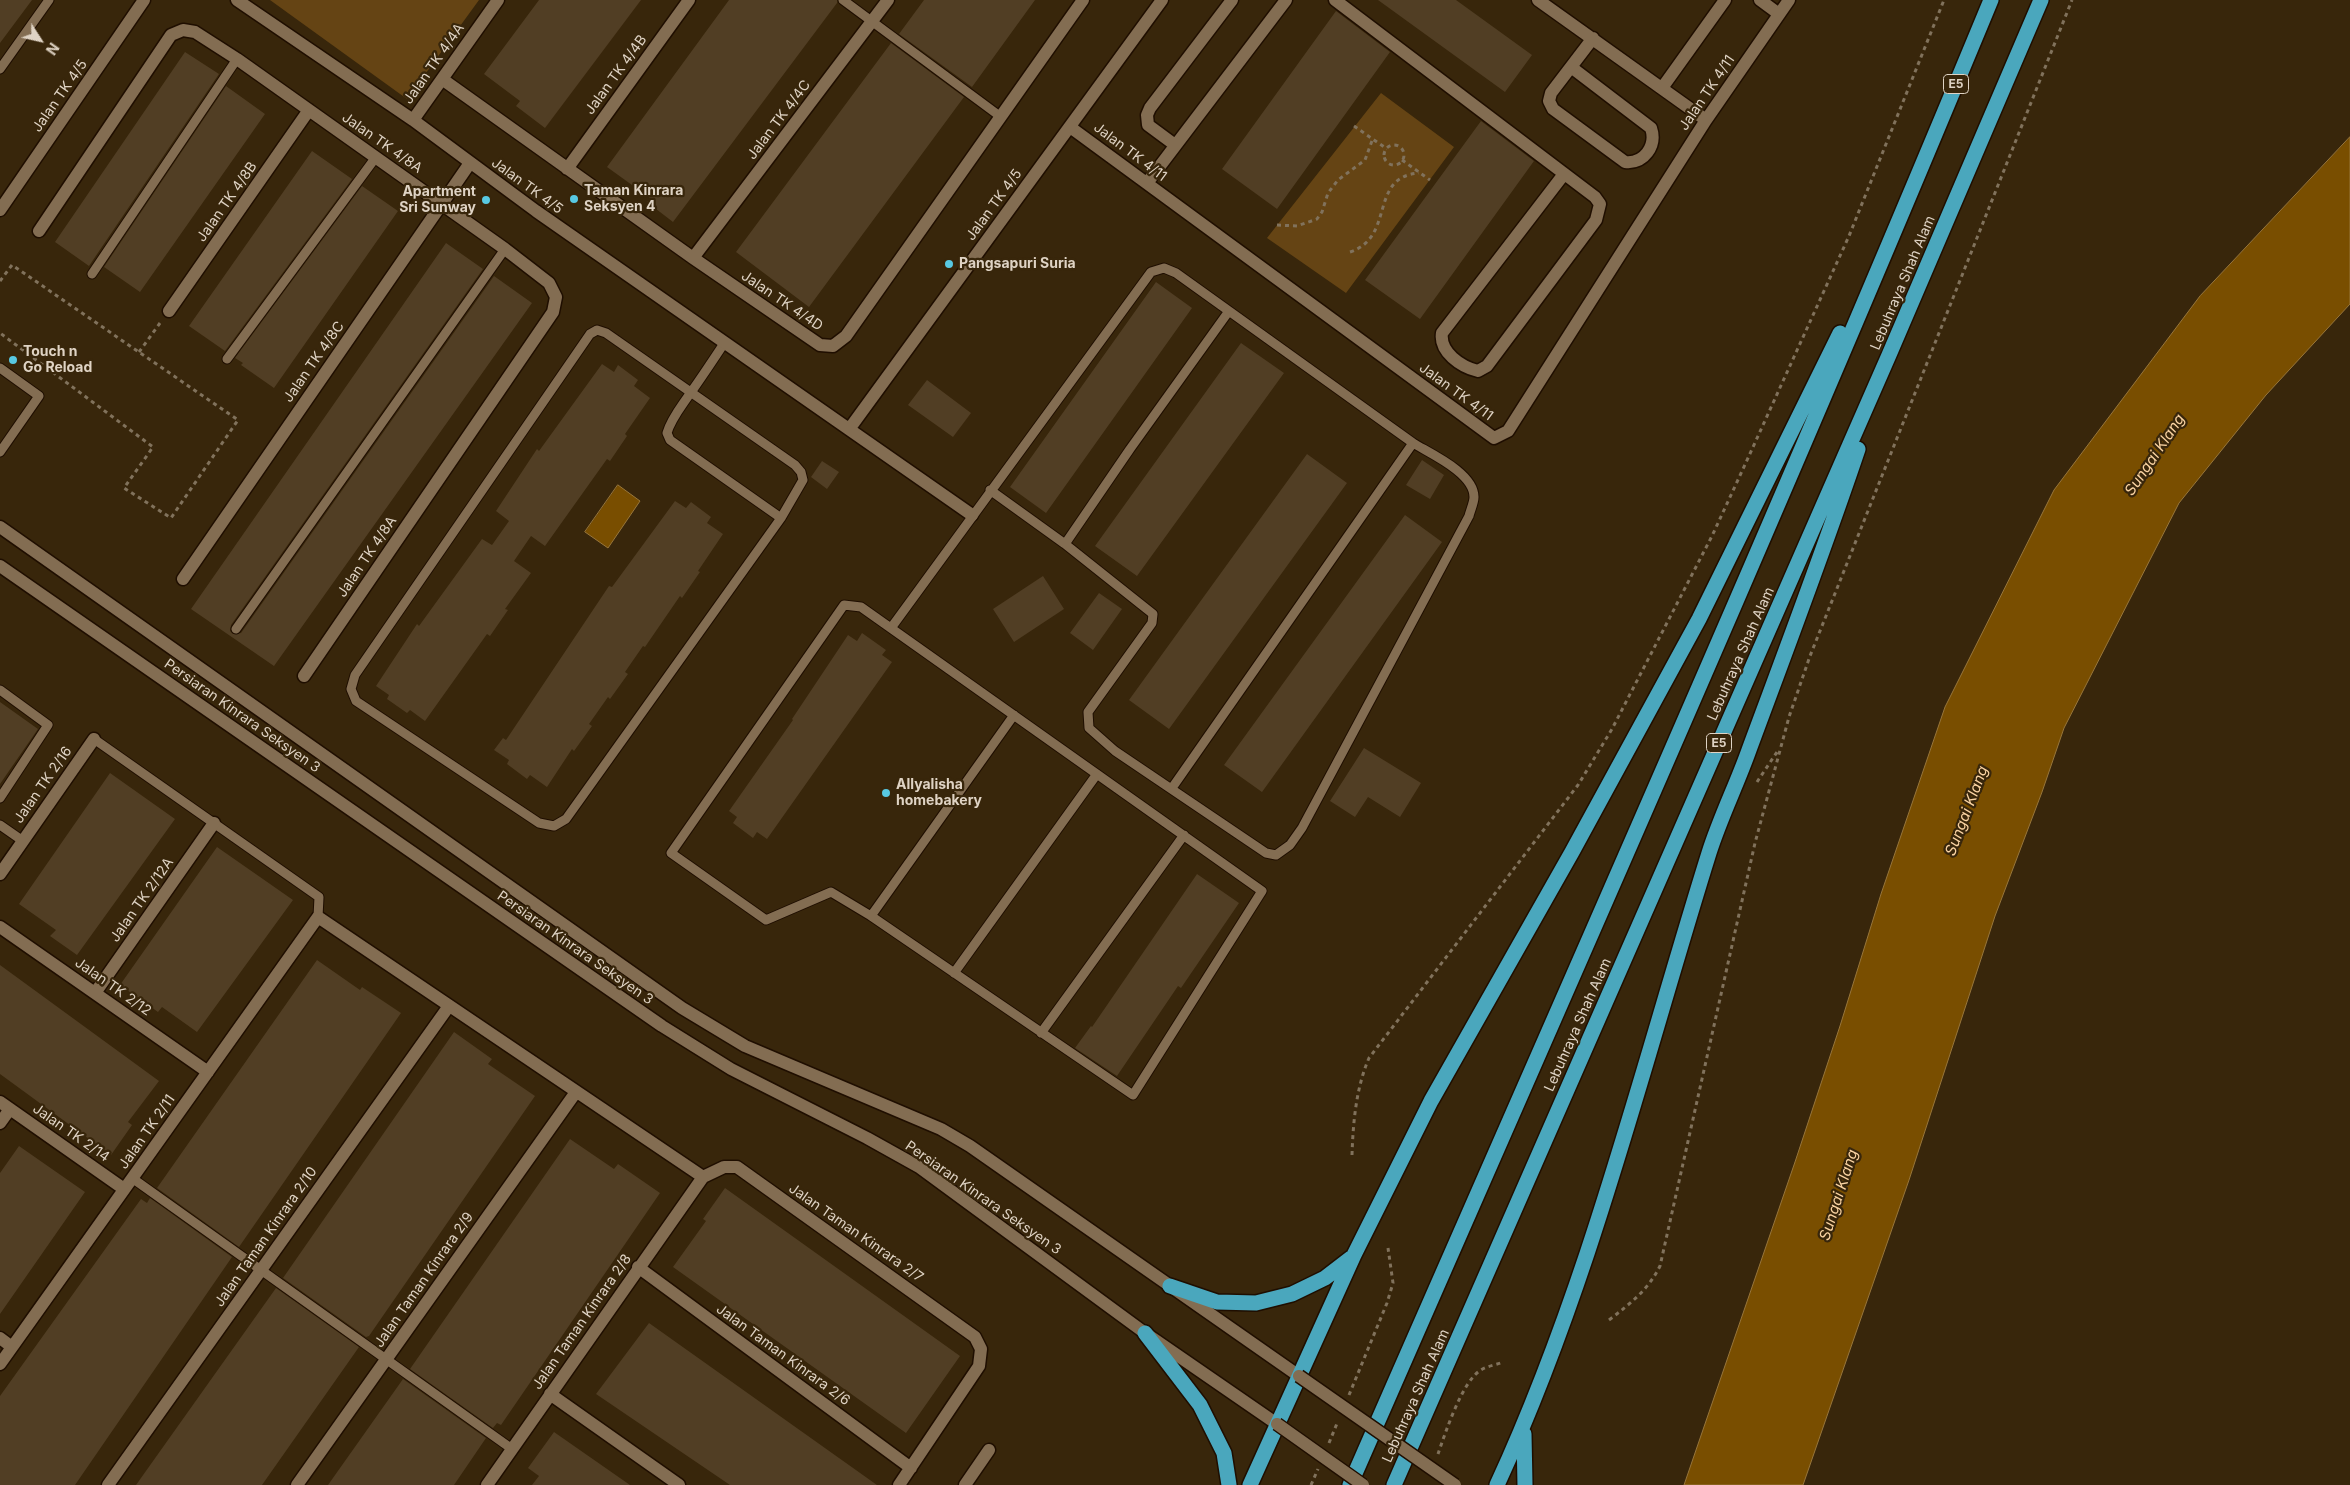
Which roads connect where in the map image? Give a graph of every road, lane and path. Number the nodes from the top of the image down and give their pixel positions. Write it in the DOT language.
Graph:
graph roads {
  1 [pos="49,0"];
  2 [pos="144,0"];
  3 [pos="238,0"];
  4 [pos="498,0"];
  5 [pos="689,0"];
  6 [pos="842,0"];
  7 [pos="888,0"];
  8 [pos="1083,0"];
  9 [pos="1162,0"];
  10 [pos="1232,0"];
  11 [pos="1286,0"];
  12 [pos="1335,0"];
  13 [pos="1538,0"];
  14 [pos="1725,0"];
  15 [pos="1760,0"];
  16 [pos="1789,0"];
  17 [pos="1944,0"];
  18 [pos="1991,0"];
  19 [pos="2041,0"];
  20 [pos="2072,0"];
  21 [pos="1779,14"];
  22 [pos="872,21"];
  23 [pos="1593,38"];
  24 [pos="237,59"];
  25 [pos="1572,67"];
  26 [pos="0,69"];
  27 [pos="442,79"];
  28 [pos="1662,88"];
  29 [pos="309,110"];
  30 [pos="1000,117"];
  31 [pos="412,120"];
  32 [pos="1706,120"];
  33 [pos="1354,126"];
  34 [pos="1070,127"];
  35 [pos="1373,138"];
  36 [pos="1175,145"];
  37 [pos="1387,149"];
  38 [pos="376,157"];
  39 [pos="1402,160"];
  40 [pos="470,163"];
  41 [pos="1922,168"];
  42 [pos="567,169"];
  43 [pos="1419,173"];
  44 [pos="1564,174"];
  45 [pos="1430,180"];
  46 [pos="1147,184"];
  47 [pos="442,203"];
  48 [pos="0,210"];
  49 [pos="1277,226"];
  50 [pos="39,231"];
  51 [pos="506,248"];
  52 [pos="1350,252"];
  53 [pos="693,258"];
  54 [pos="92,274"];
  55 [pos="0,281"];
  56 [pos="169,311"];
  57 [pos="1229,312"];
  58 [pos="0,333"];
  59 [pos="725,342"];
  60 [pos="139,352"];
  61 [pos="1889,355"];
  62 [pos="227,359"];
  63 [pos="0,368"];
  64 [pos="691,392"];
  65 [pos="850,428"];
  66 [pos="1413,443"];
  67 [pos="0,452"];
  68 [pos="990,490"];
  69 [pos="972,515"];
  70 [pos="781,518"];
  71 [pos="0,527"];
  72 [pos="1065,544"];
  73 [pos="0,566"];
  74 [pos="183,579"];
  75 [pos="891,628"];
  76 [pos="236,629"];
  77 [pos="304,676"];
  78 [pos="0,690"];
  79 [pos="1014,715"];
  80 [pos="94,739"];
  81 [pos="1096,774"];
  82 [pos="1172,788"];
  83 [pos="0,798"];
  84 [pos="214,823"];
  85 [pos="0,825"];
  86 [pos="1184,836"];
  87 [pos="23,841"];
  88 [pos="0,874"];
  89 [pos="871,916"];
  90 [pos="318,917"];
  91 [pos="0,927"];
  92 [pos="954,973"];
  93 [pos="96,993"];
  94 [pos="449,1006"];
  95 [pos="1041,1033"];
  96 [pos="208,1072"];
  97 [pos="576,1092"];
  98 [pos="5,1106"];
  99 [pos="0,1123"];
  100 [pos="1352,1155"];
  101 [pos="702,1177"];
  102 [pos="132,1178"];
  103 [pos="124,1189"];
  104 [pos="1388,1248"];
  105 [pos="1354,1256"];
  106 [pos="638,1267"];
  107 [pos="261,1270"];
  108 [pos="1170,1286"];
  109 [pos="1610,1320"];
  110 [pos="1145,1333"];
  111 [pos="0,1338"];
  112 [pos="12,1347"];
  113 [pos="386,1359"];
  114 [pos="1503,1362"];
  115 [pos="0,1364"];
  116 [pos="1299,1376"];
  117 [pos="550,1394"];
  118 [pos="1345,1404"];
  119 [pos="1342,1413"];
  120 [pos="1278,1424"];
  121 [pos="1525,1425"];
  122 [pos="1326,1448"];
  123 [pos="512,1449"];
  124 [pos="989,1450"];
  125 [pos="1434,1462"];
  126 [pos="1319,1466"];
  127 [pos="911,1468"];
  128 [pos="108,1485"];
  129 [pos="297,1485"];
  130 [pos="487,1485"];
  131 [pos="679,1485"];
  132 [pos="899,1485"];
  133 [pos="965,1485"];
  134 [pos="1229,1485"];
  135 [pos="1250,1485"];
  136 [pos="1311,1485"];
  137 [pos="1350,1485"];
  138 [pos="1363,1485"];
  139 [pos="1394,1485"];
  140 [pos="1456,1485"];
  141 [pos="1498,1485"];
  142 [pos="1525,1485"];
  1 -- 26 [label="lane"];
  2 -- 48 [label="street, Jalan TK 4/5"];
  3 -- 31 [label="street, Jalan TK 4/5"];
  4 -- 27 [label="street, Jalan TK 4/4A"];
  5 -- 42 [label="street, Jalan TK 4/4B"];
  6 -- 22 [label="lane"];
  7 -- 22 [label="street, Jalan TK 4/4C"];
  8 -- 30 [label="street, Jalan TK 4/4D"];
  9 -- 34 [label="street, Jalan TK 4/5"];
  10 -- 36 [label="street"];
  11 -- 36 [label="street"];
  12 -- 44 [label="street"];
  13 -- 23 [label="street"];
  14 -- 28 [label="street"];
  15 -- 21 [label="street"];
  16 -- 21 [label="street, Jalan TK 4/11"];
  17 -- 100 [label="path"];
  18 -- 41 [label="highway, Lebuhraya Shah Alam / E5"];
  19 -- 61 [label="highway, Lebuhraya Shah Alam / E5"];
  20 -- 109 [label="path"];
  21 -- 32 [label="street, Jalan TK 4/11"];
  22 -- 30 [label="lane"];
  22 -- 53 [label="street, Jalan TK 4/4C"];
  23 -- 25 [label="street"];
  23 -- 28 [label="street"];
  24 -- 29 [label="street, Jalan TK 4/8A"];
  24 -- 50 [label="street, Jalan TK 4/8A"];
  24 -- 54 [label="lane"];
  25 -- 25 [label="street"];
  27 -- 31 [label="street, Jalan TK 4/4A"];
  27 -- 42 [label="street, Jalan TK 4/4D"];
  28 -- 32 [label="street"];
  29 -- 38 [label="street, Jalan TK 4/8A"];
  29 -- 56 [label="street, Jalan TK 4/8B"];
  30 -- 53 [label="street, Jalan TK 4/4D"];
  31 -- 40 [label="street, Jalan TK 4/5"];
  32 -- 46 [label="street, Jalan TK 4/11"];
  33 -- 35 [label="path"];
  34 -- 46 [label="street, Jalan TK 4/11"];
  34 -- 65 [label="street, Jalan TK 4/5"];
  35 -- 37 [label="path"];
  35 -- 49 [label="path"];
  36 -- 46 [label="street"];
  37 -- 39 [label="path"];
  37 -- 39 [label="path"];
  38 -- 47 [label="street, Jalan TK 4/8A"];
  38 -- 62 [label="lane"];
  39 -- 43 [label="path"];
  40 -- 47 [label="street, Jalan TK 4/8C"];
  40 -- 59 [label="street, Jalan TK 4/5"];
  41 -- 105 [label="highway"];
  41 -- 137 [label="highway, Lebuhraya Shah Alam / E5"];
  42 -- 53 [label="street, Jalan TK 4/4D"];
  43 -- 45 [label="path"];
  43 -- 52 [label="path"];
  44 -- 44 [label="street"];
  47 -- 51 [label="street, Jalan TK 4/8A"];
  47 -- 74 [label="street, Jalan TK 4/8C"];
  51 -- 76 [label="lane"];
  51 -- 77 [label="street, Jalan TK 4/8A"];
  55 -- 60 [label="path"];
  56 -- 60 [label="path"];
  57 -- 66 [label="lane"];
  57 -- 68 [label="lane"];
  57 -- 72 [label="lane"];
  58 -- 60 [label="path"];
  59 -- 64 [label="lane"];
  59 -- 65 [label="street, Jalan TK 4/5"];
  61 -- 121 [label="highway"];
  61 -- 139 [label="highway, Lebuhraya Shah Alam / E5"];
  63 -- 67 [label="lane"];
  64 -- 70 [label="lane"];
  64 -- 70 [label="lane"];
  64 -- 70 [label="lane"];
  65 -- 69 [label="street, Jalan TK 4/5"];
  66 -- 82 [label="lane"];
  66 -- 82 [label="lane"];
  68 -- 69 [label="lane"];
  68 -- 72 [label="lane"];
  69 -- 75 [label="lane"];
  71 -- 108 [label="street, Persiaran Kinrara Seksyen 3"];
  72 -- 82 [label="lane"];
  73 -- 110 [label="street, Persiaran Kinrara Seksyen 3"];
  75 -- 79 [label="lane"];
  75 -- 89 [label="lane"];
  78 -- 83 [label="lane"];
  79 -- 81 [label="lane"];
  79 -- 89 [label="lane"];
  80 -- 84 [label="lane"];
  80 -- 87 [label="street, Jalan TK 2/16"];
  81 -- 86 [label="lane"];
  81 -- 92 [label="lane"];
  84 -- 90 [label="lane"];
  84 -- 93 [label="street, Jalan TK 2/12A"];
  85 -- 87 [label="lane"];
  86 -- 95 [label="lane"];
  86 -- 95 [label="lane"];
  87 -- 88 [label="street, Jalan TK 2/16"];
  89 -- 92 [label="lane"];
  90 -- 94 [label="street"];
  90 -- 96 [label="street, Jalan TK 2/11"];
  91 -- 93 [label="street, Jalan TK 2/12"];
  92 -- 95 [label="lane"];
  93 -- 96 [label="street, Jalan TK 2/12"];
  94 -- 97 [label="street"];
  94 -- 107 [label="street, Jalan Taman Kinrara 2/10"];
  96 -- 102 [label="street, Jalan TK 2/11"];
  97 -- 101 [label="street"];
  97 -- 113 [label="street, Jalan Taman Kinrara 2/9"];
  98 -- 99 [label="street"];
  98 -- 103 [label="street, Jalan TK 2/14"];
  101 -- 106 [label="street, Jalan Taman Kinrara 2/8"];
  101 -- 127 [label="street, Jalan Taman Kinrara 2/7"];
  102 -- 103 [label="street, Jalan TK 2/11"];
  102 -- 107 [label="lane"];
  103 -- 112 [label="street, Jalan TK 2/11"];
  104 -- 118 [label="path"];
  105 -- 108 [label="highway"];
  105 -- 116 [label="highway"];
  106 -- 117 [label="street, Jalan Taman Kinrara 2/8"];
  106 -- 127 [label="street, Jalan Taman Kinrara 2/6"];
  107 -- 113 [label="lane"];
  107 -- 128 [label="street, Jalan Taman Kinrara 2/10"];
  108 -- 116 [label="street, Persiaran Kinrara Seksyen 3"];
  110 -- 120 [label="street, Persiaran Kinrara Seksyen 3"];
  110 -- 134 [label="highway"];
  111 -- 112 [label="street"];
  112 -- 115 [label="street, Jalan TK 2/11"];
  113 -- 123 [label="lane"];
  113 -- 129 [label="street, Jalan Taman Kinrara 2/9"];
  114 -- 125 [label="path"];
  116 -- 120 [label="highway"];
  116 -- 140 [label="street, Persiaran Kinrara Seksyen 3, bridge"];
  117 -- 123 [label="street, Jalan Taman Kinrara 2/8"];
  117 -- 131 [label="street"];
  119 -- 122 [label="path"];
  120 -- 135 [label="highway"];
  120 -- 138 [label="street, Persiaran Kinrara Seksyen 3, bridge"];
  121 -- 141 [label="highway"];
  121 -- 142 [label="highway"];
  123 -- 130 [label="street, Jalan Taman Kinrara 2/8"];
  124 -- 133 [label="street"];
  126 -- 136 [label="path"];
  127 -- 132 [label="street"];
}
